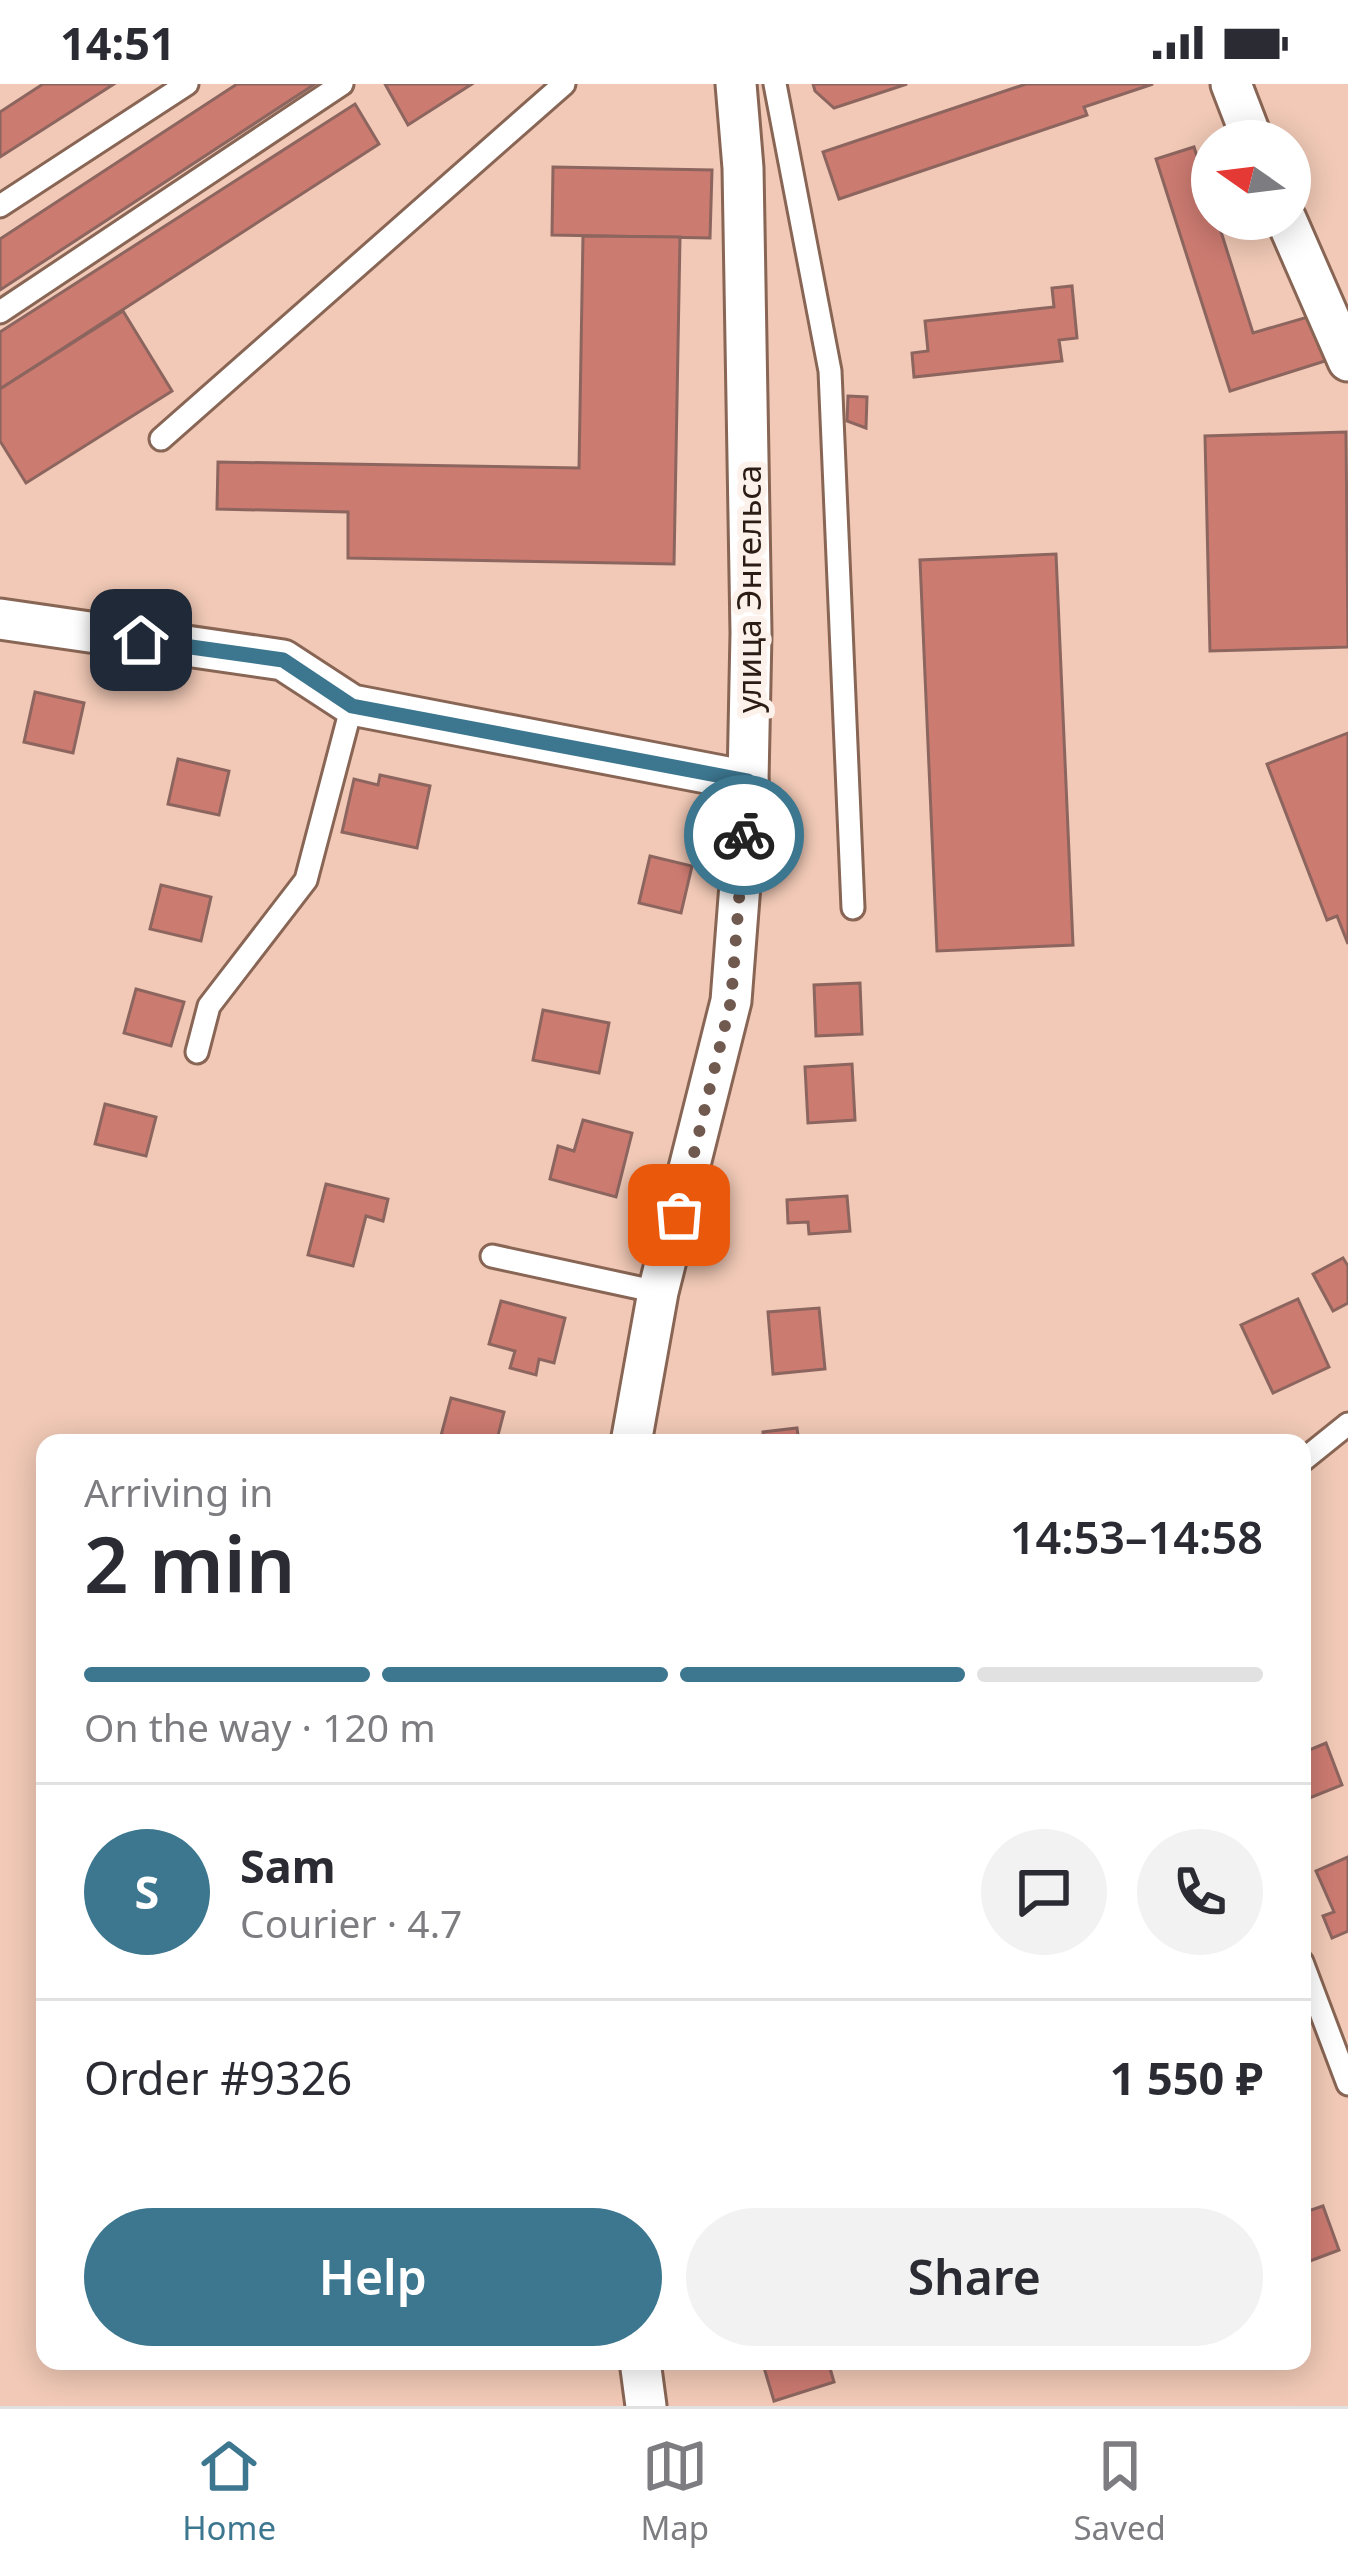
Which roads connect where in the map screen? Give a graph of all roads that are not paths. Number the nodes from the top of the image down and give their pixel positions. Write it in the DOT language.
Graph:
graph roads {
  1 [pos="187,84"];
  2 [pos="342,84"];
  3 [pos="565,84"];
  4 [pos="736,84"];
  5 [pos="775,84"];
  6 [pos="1231,84"];
  7 [pos="1245,120"];
  8 [pos="0,206"];
  9 [pos="1296,240"];
  10 [pos="0,312"];
  11 [pos="1344,341"];
  12 [pos="161,439"];
  13 [pos="0,619"];
  14 [pos="352,706"];
  15 [pos="748,781"];
  16 [pos="853,908"];
  17 [pos="197,1052"];
  18 [pos="492,1256"];
  19 [pos="658,1292"];
  20 [pos="1348,1424"];
  21 [pos="633,1434"];
  22 [pos="1311,1454"];
  23 [pos="1311,1986"];
  24 [pos="1348,2084"];
  25 [pos="641,2370"];
  26 [pos="646,2406"];
  1 -- 8 [label="lane"];
  2 -- 10 [label="lane"];
  3 -- 12 [label="lane"];
  4 -- 15 [label="street, улица Энгельса"];
  5 -- 16 [label="lane"];
  6 -- 7 [label="street"];
  9 -- 11 [label="street"];
  13 -- 14 [label="street"];
  14 -- 15 [label="street"];
  14 -- 17 [label="lane"];
  15 -- 19 [label="street, улица Энгельса"];
  18 -- 19 [label="lane"];
  19 -- 21 [label="street, улица Энгельса"];
  20 -- 22 [label="lane"];
  23 -- 24 [label="lane"];
  25 -- 26 [label="street"];
}
